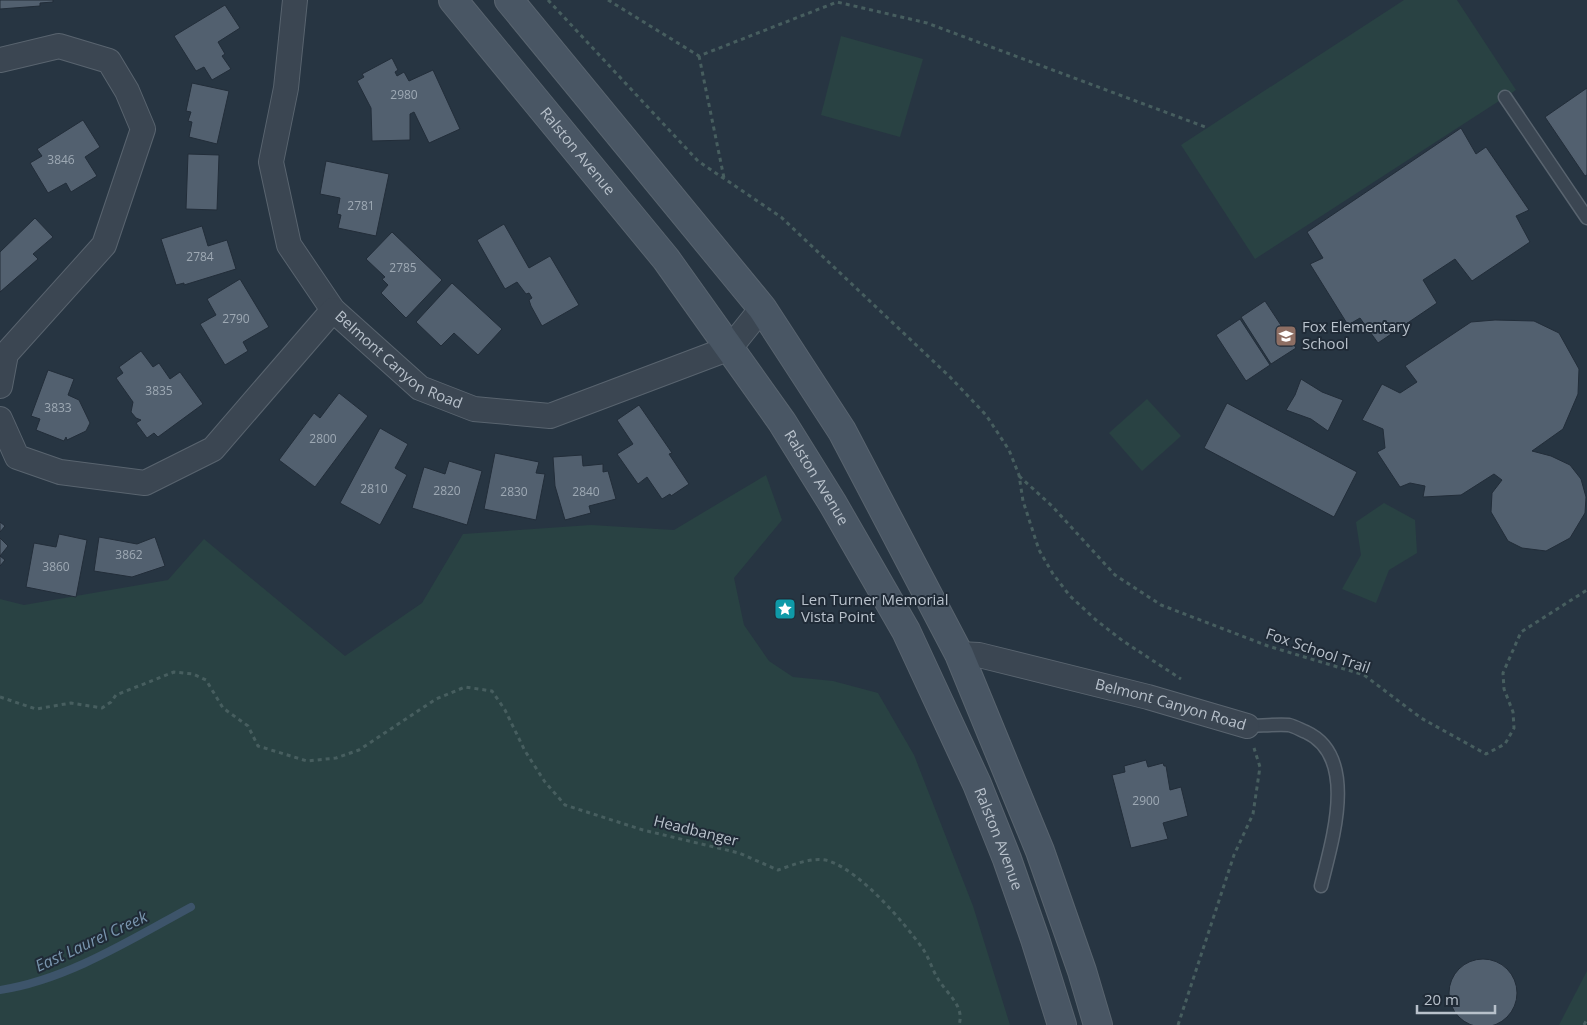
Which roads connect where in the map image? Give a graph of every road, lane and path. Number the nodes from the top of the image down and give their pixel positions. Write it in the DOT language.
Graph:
graph roads {
  1 [pos="295,0"];
  2 [pos="453,0"];
  3 [pos="509,0"];
  4 [pos="548,0"];
  5 [pos="608,0"];
  6 [pos="699,56"];
  7 [pos="0,60"];
  8 [pos="1505,97"];
  9 [pos="1208,128"];
  10 [pos="724,179"];
  11 [pos="1587,218"];
  12 [pos="762,308"];
  13 [pos="333,310"];
  14 [pos="730,348"];
  15 [pos="0,386"];
  16 [pos="0,419"];
  17 [pos="1019,475"];
  18 [pos="1587,590"];
  19 [pos="959,654"];
  20 [pos="1188,684"];
  21 [pos="0,697"];
  22 [pos="1247,726"];
  23 [pos="1321,886"];
  24 [pos="1587,1019"];
  25 [pos="959,1025"];
  26 [pos="1062,1025"];
  27 [pos="1098,1025"];
  28 [pos="1178,1025"];
  29 [pos="1584,1025"];
  1 -- 13 [label="street, Belmont Canyon Road"];
  2 -- 14 [label="main road, Ralston Avenue"];
  3 -- 12 [label="main road"];
  4 -- 10 [label="path"];
  5 -- 6 [label="path"];
  6 -- 9 [label="path"];
  6 -- 10 [label="path"];
  7 -- 15 [label="street"];
  8 -- 11 [label="lane"];
  10 -- 17 [label="path"];
  12 -- 14 [label="street"];
  12 -- 19 [label="main road"];
  13 -- 14 [label="street, Belmont Canyon Road"];
  13 -- 16 [label="street"];
  14 -- 26 [label="main road, Ralston Avenue"];
  17 -- 18 [label="path, Fox School Trail"];
  17 -- 20 [label="path"];
  19 -- 22 [label="street, Belmont Canyon Road"];
  19 -- 27 [label="main road"];
  21 -- 25 [label="path, Headbanger"];
  22 -- 23 [label="lane, Belmont Canyon Road"];
  22 -- 28 [label="path"];
  24 -- 29 [label="path"];
}
